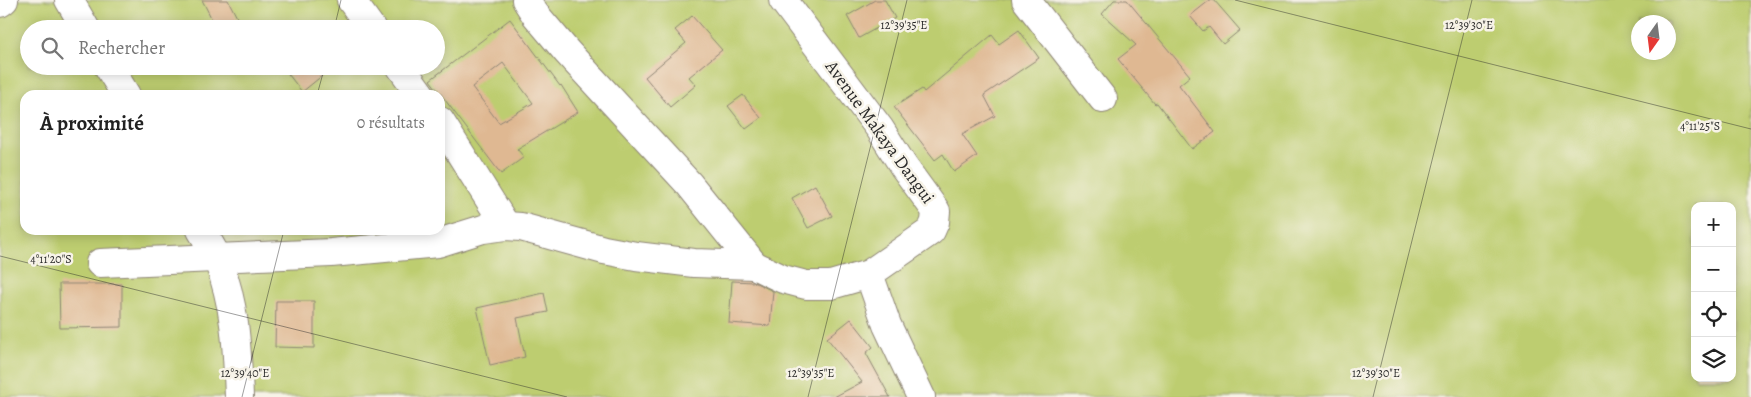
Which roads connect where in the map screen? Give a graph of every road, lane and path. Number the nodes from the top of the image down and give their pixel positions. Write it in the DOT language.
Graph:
graph roads {
  1 [pos="4,0"];
  2 [pos="69,0"];
  3 [pos="351,0"];
  4 [pos="526,0"];
  5 [pos="783,0"];
  6 [pos="1026,0"];
  7 [pos="0,3"];
  8 [pos="81,20"];
  9 [pos="365,20"];
  10 [pos="114,75"];
  11 [pos="407,75"];
  12 [pos="123,90"];
  13 [pos="417,90"];
  14 [pos="1103,99"];
  15 [pos="445,129"];
  16 [pos="506,226"];
  17 [pos="204,235"];
  18 [pos="218,259"];
  19 [pos="100,263"];
  20 [pos="754,265"];
  21 [pos="869,274"];
  22 [pos="239,397"];
  23 [pos="921,397"];
  1 -- 7 [label="street"];
  2 -- 8 [label="street"];
  3 -- 9 [label="street"];
  4 -- 20 [label="street"];
  5 -- 21 [label="street, Avenue Makaya Dangui"];
  6 -- 14 [label="street"];
  10 -- 12 [label="street"];
  11 -- 13 [label="street"];
  15 -- 16 [label="street"];
  16 -- 18 [label="street"];
  16 -- 20 [label="street"];
  17 -- 18 [label="street"];
  18 -- 19 [label="street"];
  18 -- 22 [label="street"];
  20 -- 21 [label="street"];
  21 -- 23 [label="street"];
}
